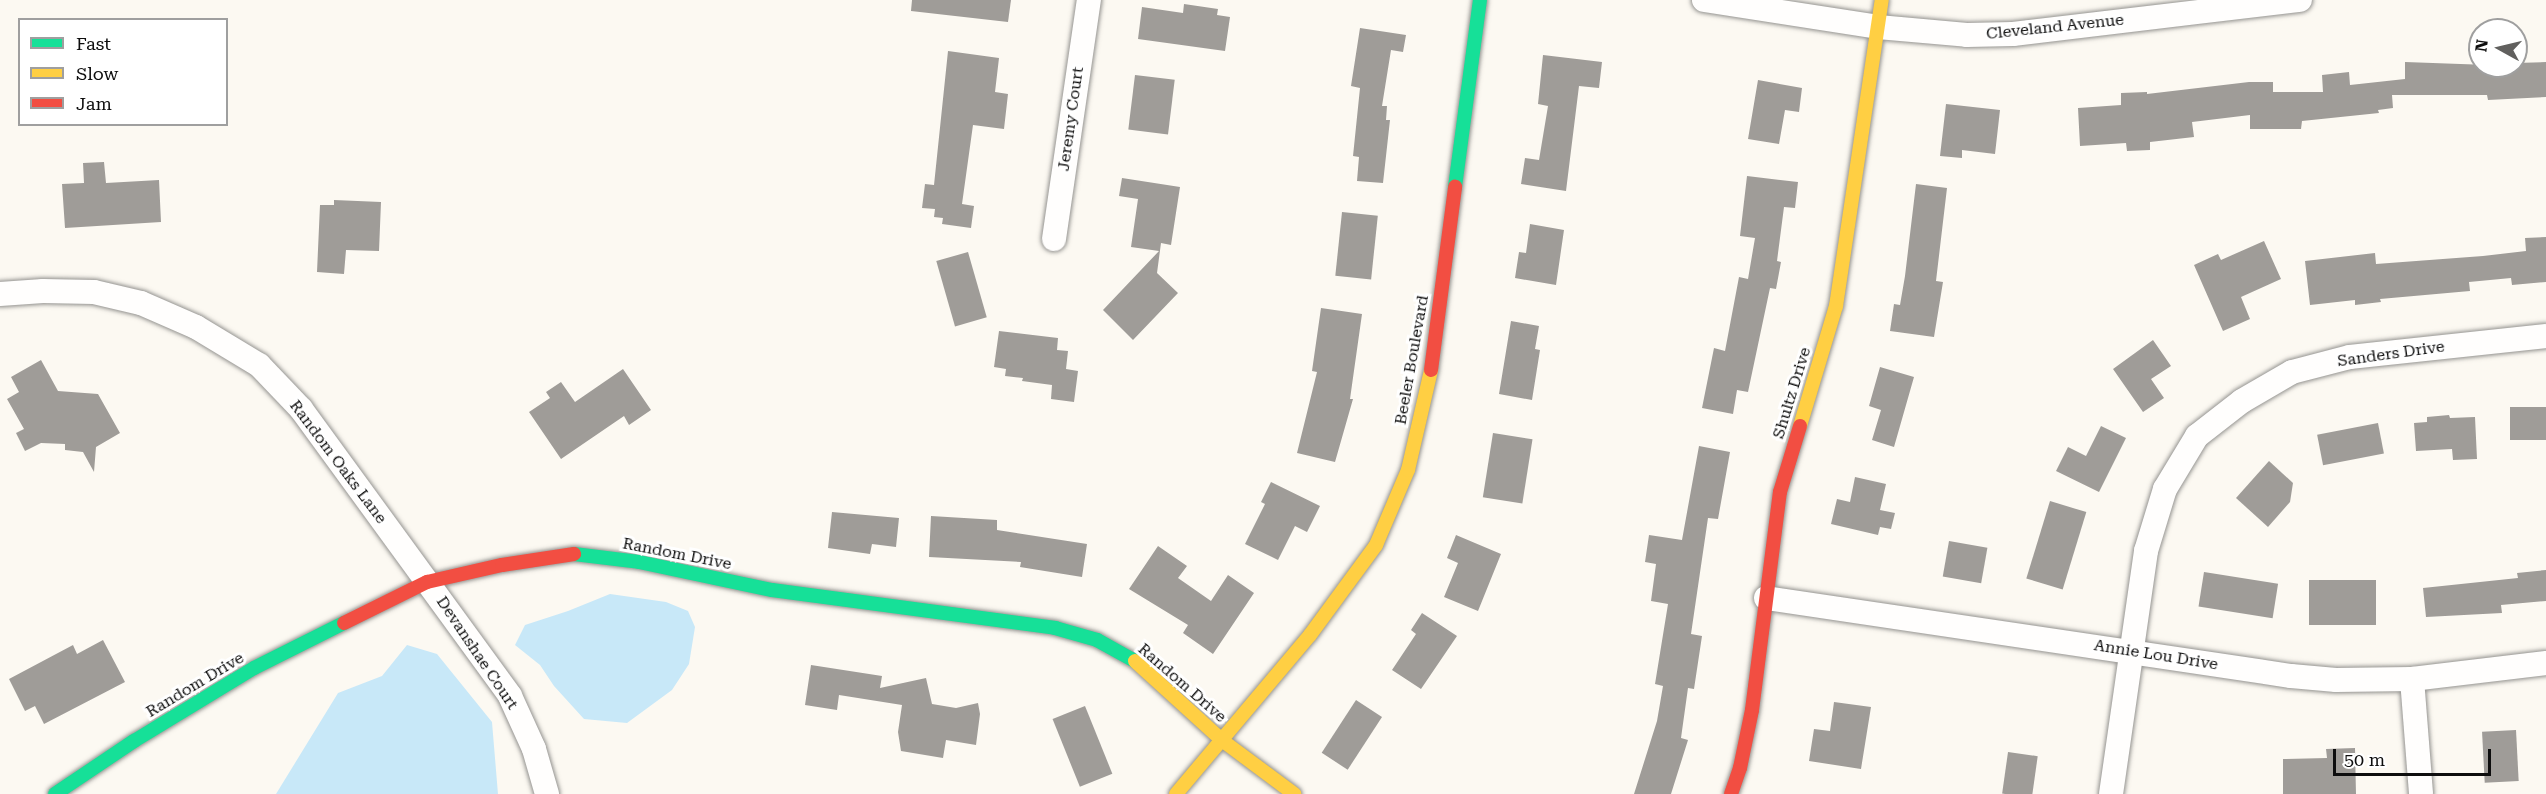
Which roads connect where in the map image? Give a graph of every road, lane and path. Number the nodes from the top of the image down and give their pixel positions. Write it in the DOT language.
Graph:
graph roads {
  1 [pos="1089,0"];
  2 [pos="1480,0"];
  3 [pos="1704,0"];
  4 [pos="1882,0"];
  5 [pos="2300,0"];
  6 [pos="1878,27"];
  7 [pos="1054,239"];
  8 [pos="0,294"];
  9 [pos="2546,336"];
  10 [pos="427,582"];
  11 [pos="1766,598"];
  12 [pos="2130,650"];
  13 [pos="2546,663"];
  14 [pos="2412,679"];
  15 [pos="1223,741"];
  16 [pos="55,794"];
  17 [pos="547,794"];
  18 [pos="1176,794"];
  19 [pos="1294,794"];
  20 [pos="1731,794"];
  21 [pos="2111,794"];
  22 [pos="2421,794"];
  1 -- 7 [label="street, Jeremy Court"];
  2 -- 15 [label="street, Beeler Boulevard"];
  3 -- 6 [label="street, Cleveland Avenue"];
  4 -- 6 [label="street, Shultz Drive"];
  5 -- 6 [label="street, Cleveland Avenue"];
  6 -- 11 [label="street, Shultz Drive"];
  8 -- 10 [label="street, Random Oaks Lane"];
  9 -- 12 [label="street, Sanders Drive"];
  10 -- 15 [label="street, Random Drive"];
  10 -- 16 [label="street, Random Drive"];
  10 -- 17 [label="street, Devanshae Court"];
  11 -- 12 [label="street, Annie Lou Drive"];
  11 -- 20 [label="street, Shultz Drive"];
  12 -- 14 [label="street, Annie Lou Drive"];
  12 -- 21 [label="street, Sanders Drive"];
  13 -- 14 [label="street, Annie Lou Drive"];
  14 -- 22 [label="street"];
  15 -- 18 [label="street, Beeler Boulevard"];
  15 -- 19 [label="street, Random Drive"];
}
